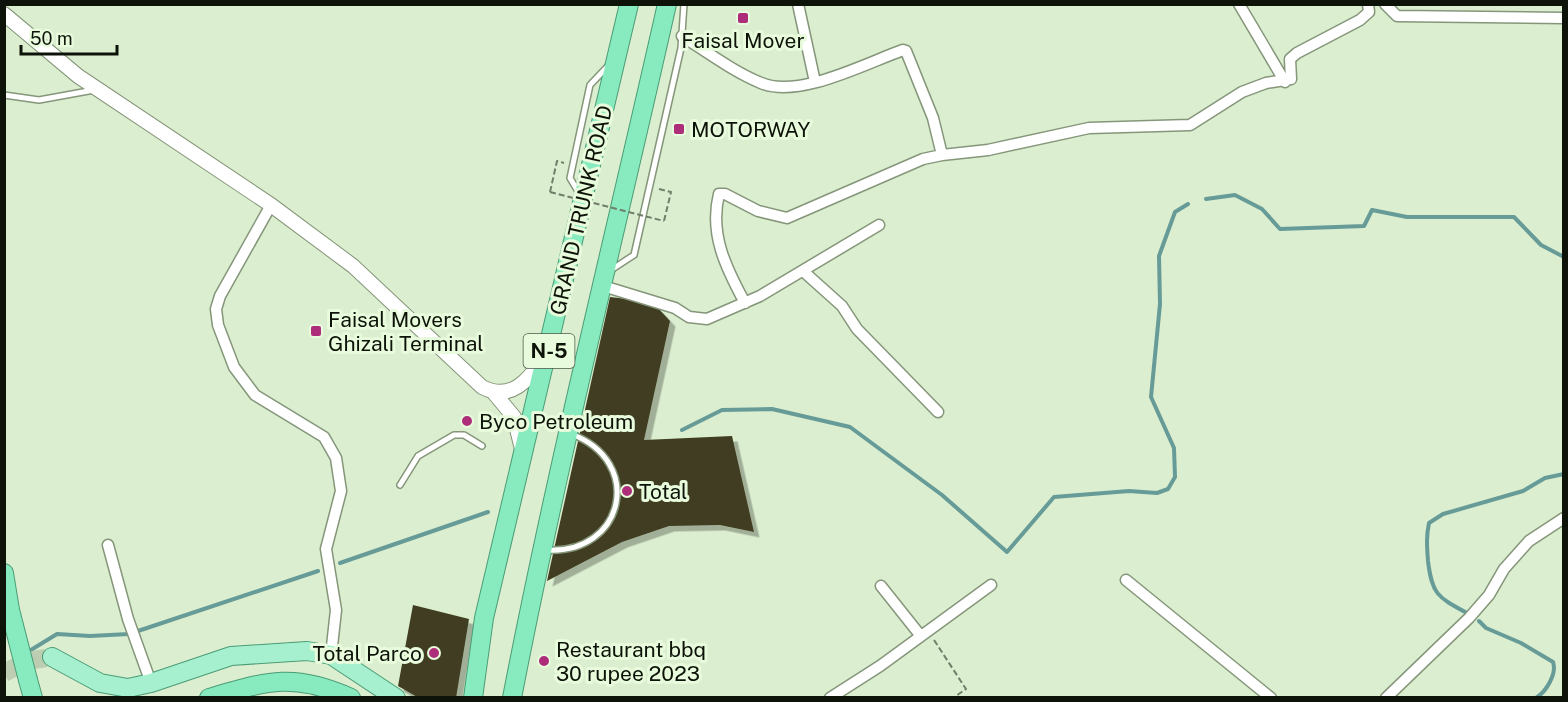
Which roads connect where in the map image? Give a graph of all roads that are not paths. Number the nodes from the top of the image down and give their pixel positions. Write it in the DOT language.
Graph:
graph roads {
  1 [pos="629,4"];
  2 [pos="667,4"];
  3 [pos="684,4"];
  4 [pos="798,4"];
  5 [pos="1239,4"];
  6 [pos="1368,4"];
  7 [pos="1385,4"];
  8 [pos="4,6"];
  9 [pos="4,14"];
  10 [pos="1563,18"];
  11 [pos="25,31"];
  12 [pos="682,36"];
  13 [pos="815,82"];
  14 [pos="1285,82"];
  15 [pos="98,89"];
  16 [pos="4,95"];
  17 [pos="942,155"];
  18 [pos="272,206"];
  19 [pos="879,225"];
  20 [pos="803,271"];
  21 [pos="605,279"];
  22 [pos="745,303"];
  23 [pos="550,347"];
  24 [pos="494,393"];
  25 [pos="938,412"];
  26 [pos="567,432"];
  27 [pos="482,446"];
  28 [pos="522,460"];
  29 [pos="400,485"];
  30 [pos="1563,518"];
  31 [pos="108,545"];
  32 [pos="542,550"];
  33 [pos="4,573"];
  34 [pos="1126,580"];
  35 [pos="991,585"];
  36 [pos="881,586"];
  37 [pos="923,633"];
  38 [pos="331,655"];
  39 [pos="52,657"];
  40 [pos="151,683"];
  41 [pos="31,689"];
  42 [pos="209,698"];
  43 [pos="351,698"];
  44 [pos="396,698"];
  45 [pos="474,698"];
  46 [pos="512,698"];
  47 [pos="830,698"];
  48 [pos="1271,698"];
  49 [pos="1386,698"];
  1 -- 23 [label="highway, GRAND TRUNK ROAD / N-5"];
  2 -- 21 [label="highway, GRAND TRUNK ROAD / N-5"];
  3 -- 12 [label="lane"];
  4 -- 13 [label="street"];
  5 -- 14 [label="street"];
  6 -- 14 [label="street"];
  7 -- 10 [label="street"];
  8 -- 11 [label="street"];
  9 -- 11 [label="street"];
  11 -- 15 [label="street"];
  12 -- 13 [label="street"];
  12 -- 21 [label="lane"];
  13 -- 17 [label="street"];
  14 -- 17 [label="street"];
  15 -- 16 [label="lane"];
  15 -- 18 [label="street"];
  17 -- 22 [label="street"];
  18 -- 24 [label="street"];
  18 -- 38 [label="street"];
  19 -- 20 [label="street"];
  20 -- 22 [label="street"];
  20 -- 25 [label="street"];
  21 -- 22 [label="street"];
  21 -- 26 [label="highway, GRAND TRUNK ROAD / N-5"];
  23 -- 24 [label="street"];
  23 -- 28 [label="highway, GRAND TRUNK ROAD / N-5"];
  24 -- 28 [label="street"];
  26 -- 32 [label="highway, GRAND TRUNK ROAD / N-5"];
  26 -- 32 [label="lane"];
  27 -- 29 [label="lane"];
  28 -- 45 [label="highway, GRAND TRUNK ROAD / N-5"];
  30 -- 49 [label="street"];
  31 -- 40 [label="street"];
  32 -- 46 [label="highway, GRAND TRUNK ROAD / N-5"];
  33 -- 41 [label="highway, bridge"];
  34 -- 48 [label="street"];
  35 -- 37 [label="street"];
  36 -- 37 [label="street"];
  37 -- 47 [label="street"];
  38 -- 40 [label="main road"];
  38 -- 44 [label="main road"];
  39 -- 40 [label="main road"];
  42 -- 43 [label="highway"];
}
